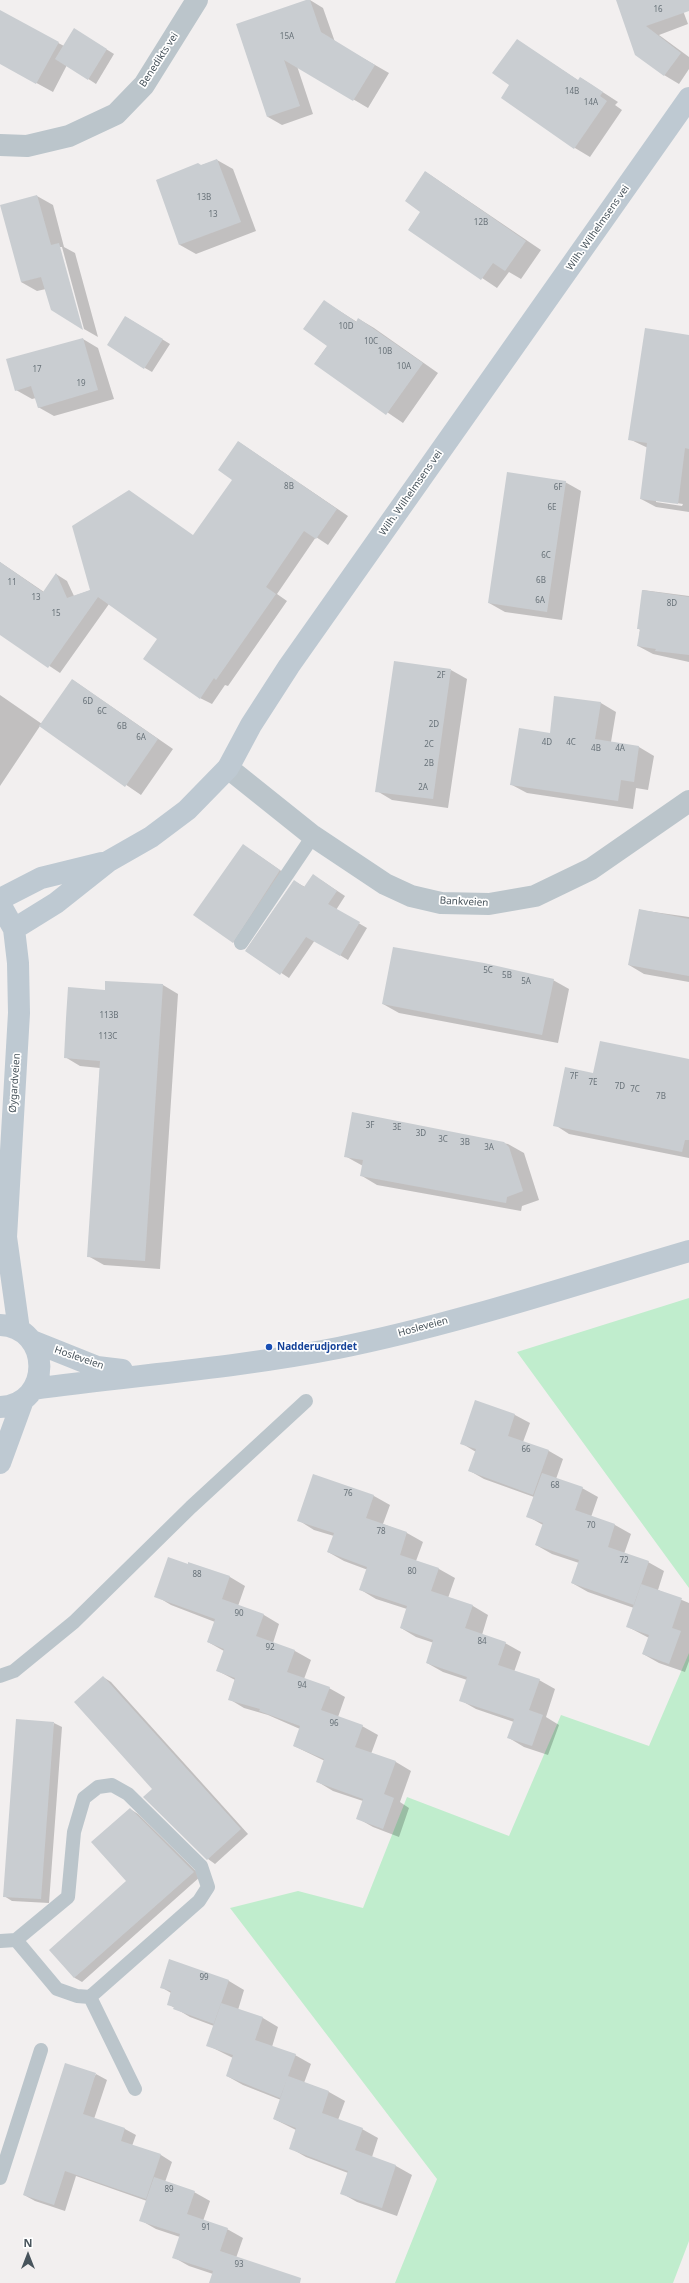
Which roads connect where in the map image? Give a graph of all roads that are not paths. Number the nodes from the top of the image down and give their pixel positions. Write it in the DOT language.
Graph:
graph roads {
  1 [pos="197,0"];
  2 [pos="689,98"];
  3 [pos="0,145"];
  4 [pos="228,768"];
  5 [pos="689,801"];
  6 [pos="313,836"];
  7 [pos="110,861"];
  8 [pos="0,899"];
  9 [pos="0,904"];
  10 [pos="14,929"];
  11 [pos="241,942"];
  12 [pos="6,1237"];
  13 [pos="689,1251"];
  14 [pos="0,1265"];
  15 [pos="17,1332"];
  16 [pos="151,1374"];
  17 [pos="28,1395"];
  18 [pos="306,1401"];
  19 [pos="0,1407"];
  20 [pos="0,1463"];
  21 [pos="0,1676"];
  22 [pos="16,1940"];
  23 [pos="0,1941"];
  24 [pos="90,1998"];
  25 [pos="41,2050"];
  26 [pos="135,2089"];
  27 [pos="0,2178"];
  1 -- 3 [label="street, Benedikts vei"];
  2 -- 4 [label="street, Wilh. Wilhelmsens vei"];
  4 -- 6 [label="street, Bankveien"];
  4 -- 7 [label="street, Wilh. Wilhelmsens vei"];
  5 -- 6 [label="street, Bankveien"];
  6 -- 11 [label="lane"];
  7 -- 8 [label="street, Wilh. Wilhelmsens vei"];
  7 -- 10 [label="street, Wilh. Wilhelmsens vei"];
  9 -- 10 [label="street"];
  10 -- 12 [label="street, Øygardveien"];
  12 -- 14 [label="street, Øygardveien"];
  12 -- 15 [label="street, Øygardveien"];
  13 -- 16 [label="street, Hosleveien"];
  15 -- 16 [label="street, Hosleveien"];
  15 -- 17 [label="street, Øygardveien"];
  16 -- 17 [label="street, Hosleveien"];
  17 -- 19 [label="street, Hosleveien"];
  17 -- 20 [label="street"];
  18 -- 21 [label="lane"];
  22 -- 23 [label="lane"];
  22 -- 24 [label="lane"];
  22 -- 24 [label="lane"];
  24 -- 26 [label="lane"];
  25 -- 27 [label="lane"];
}
